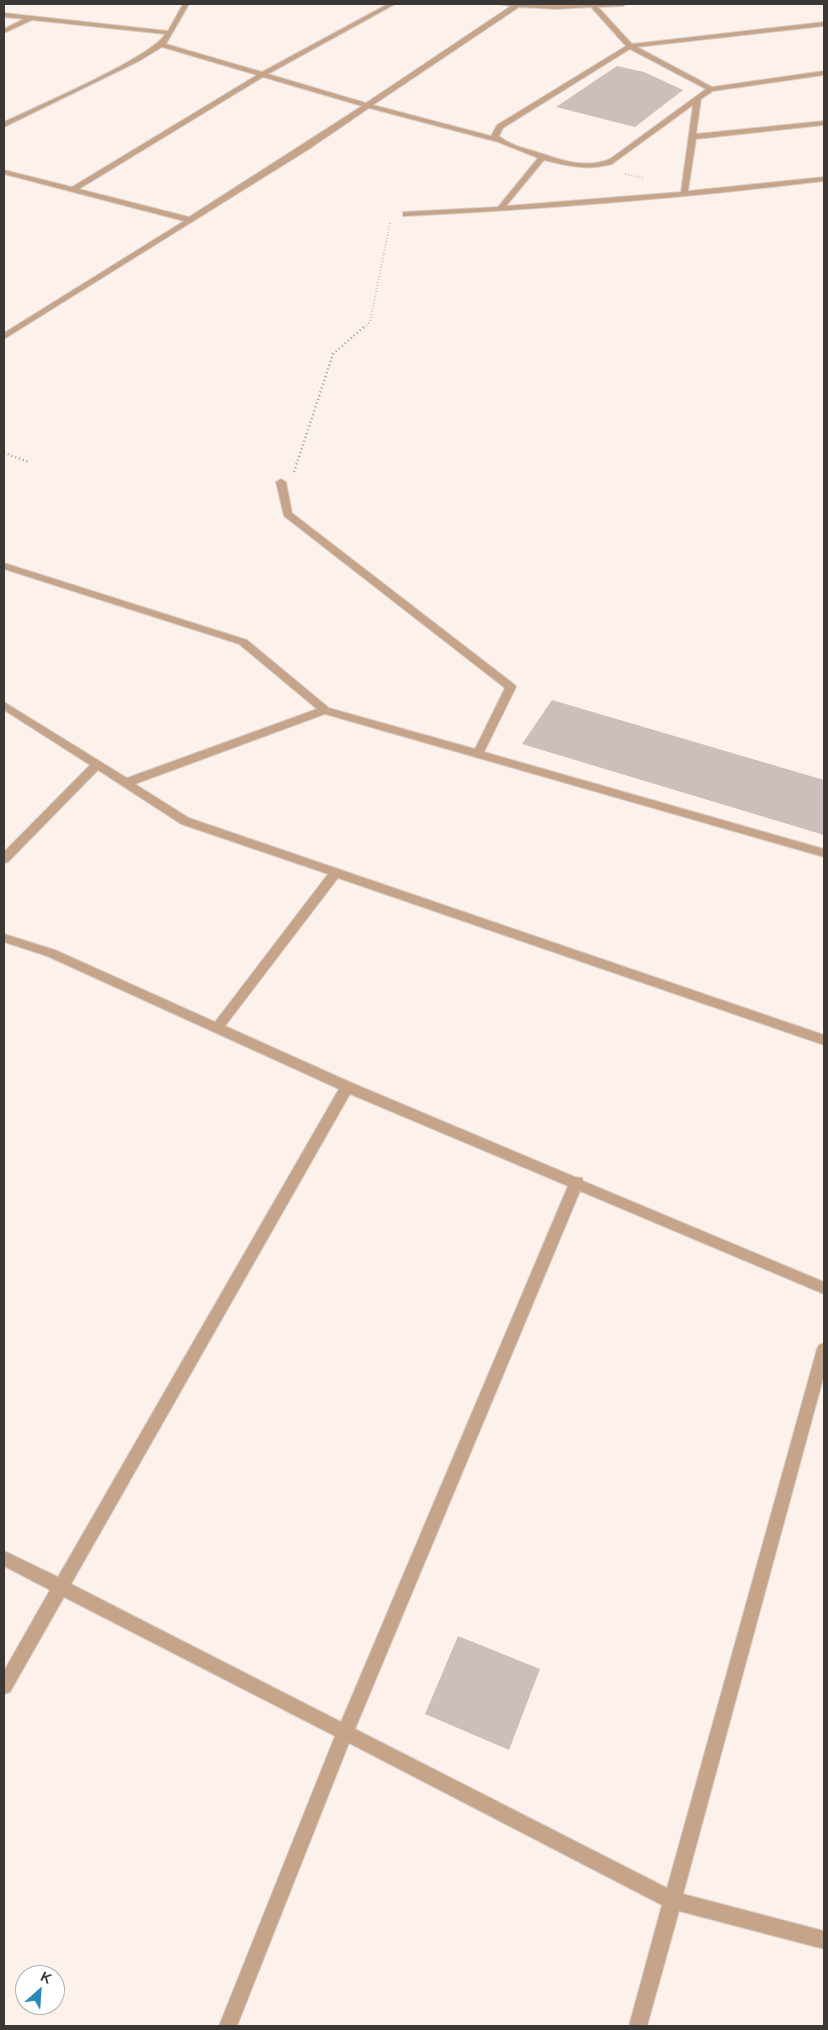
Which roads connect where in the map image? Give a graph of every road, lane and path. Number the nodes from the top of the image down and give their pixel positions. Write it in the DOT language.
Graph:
graph roads {
  1 [pos="186,4"];
  2 [pos="392,4"];
  3 [pos="501,4"];
  4 [pos="623,4"];
  5 [pos="518,5"];
  6 [pos="594,7"];
  7 [pos="4,15"];
  8 [pos="31,18"];
  9 [pos="824,24"];
  10 [pos="4,31"];
  11 [pos="170,32"];
  12 [pos="161,45"];
  13 [pos="630,46"];
  14 [pos="824,73"];
  15 [pos="262,75"];
  16 [pos="711,89"];
  17 [pos="698,98"];
  18 [pos="368,106"];
  19 [pos="824,123"];
  20 [pos="4,125"];
  21 [pos="693,137"];
  22 [pos="498,140"];
  23 [pos="543,156"];
  24 [pos="594,166"];
  25 [pos="4,172"];
  26 [pos="824,179"];
  27 [pos="74,189"];
  28 [pos="685,192"];
  29 [pos="499,210"];
  30 [pos="406,214"];
  31 [pos="190,220"];
  32 [pos="4,336"];
  33 [pos="4,453"];
  34 [pos="29,462"];
  35 [pos="281,482"];
  36 [pos="4,566"];
  37 [pos="4,705"];
  38 [pos="325,710"];
  39 [pos="478,754"];
  40 [pos="96,765"];
  41 [pos="125,783"];
  42 [pos="824,853"];
  43 [pos="4,859"];
  44 [pos="335,873"];
  45 [pos="4,938"];
  46 [pos="217,1028"];
  47 [pos="824,1040"];
  48 [pos="347,1087"];
  49 [pos="577,1182"];
  50 [pos="824,1288"];
  51 [pos="824,1349"];
  52 [pos="4,1558"];
  53 [pos="62,1587"];
  54 [pos="4,1686"];
  55 [pos="344,1734"];
  56 [pos="672,1900"];
  57 [pos="824,1940"];
  58 [pos="228,2026"];
  59 [pos="638,2026"];
  1 -- 11 [label="street"];
  2 -- 15 [label="street"];
  3 -- 5 [label="street"];
  4 -- 6 [label="street"];
  5 -- 6 [label="street"];
  5 -- 18 [label="street"];
  6 -- 13 [label="street"];
  7 -- 8 [label="street"];
  8 -- 10 [label="street"];
  8 -- 11 [label="street"];
  9 -- 13 [label="street"];
  11 -- 12 [label="street"];
  12 -- 15 [label="street"];
  12 -- 20 [label="street"];
  13 -- 16 [label="street"];
  13 -- 22 [label="street"];
  14 -- 16 [label="street"];
  15 -- 18 [label="street"];
  15 -- 27 [label="street"];
  16 -- 17 [label="street"];
  17 -- 21 [label="street"];
  17 -- 24 [label="street"];
  18 -- 22 [label="street"];
  18 -- 31 [label="street"];
  19 -- 21 [label="street"];
  21 -- 28 [label="street"];
  22 -- 23 [label="street"];
  23 -- 24 [label="street"];
  23 -- 29 [label="street"];
  24 -- 28 [label="path"];
  25 -- 27 [label="street"];
  26 -- 28 [label="street"];
  27 -- 31 [label="street"];
  28 -- 29 [label="street"];
  29 -- 30 [label="street"];
  30 -- 35 [label="path"];
  31 -- 32 [label="street"];
  33 -- 34 [label="path"];
  35 -- 39 [label="street"];
  36 -- 38 [label="street"];
  37 -- 40 [label="street"];
  38 -- 39 [label="street"];
  38 -- 41 [label="street"];
  39 -- 42 [label="street"];
  40 -- 41 [label="street"];
  40 -- 43 [label="street"];
  41 -- 44 [label="street"];
  44 -- 46 [label="street"];
  44 -- 47 [label="street"];
  45 -- 46 [label="street"];
  46 -- 48 [label="street"];
  48 -- 49 [label="street"];
  48 -- 53 [label="street"];
  49 -- 50 [label="street"];
  49 -- 55 [label="street"];
  51 -- 56 [label="street"];
  52 -- 53 [label="street"];
  53 -- 54 [label="street"];
  53 -- 55 [label="street"];
  55 -- 56 [label="street"];
  55 -- 58 [label="street"];
  56 -- 57 [label="street"];
  56 -- 59 [label="street"];
}
